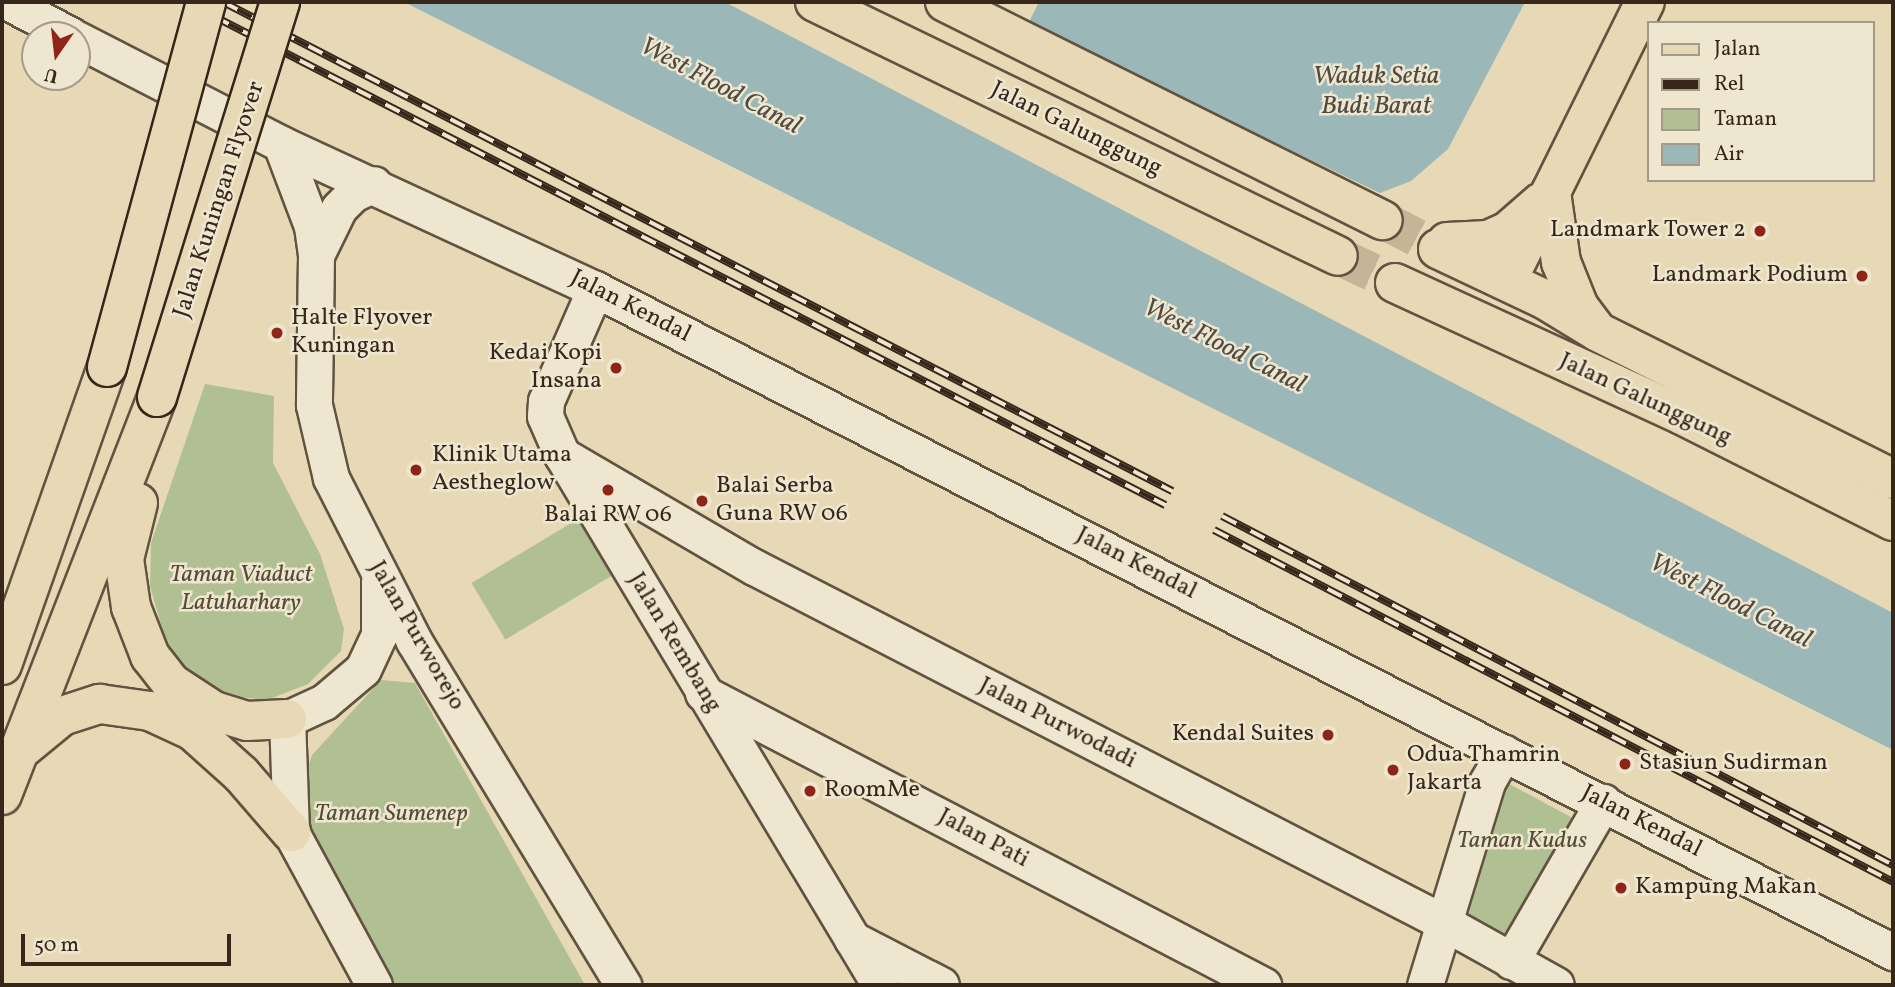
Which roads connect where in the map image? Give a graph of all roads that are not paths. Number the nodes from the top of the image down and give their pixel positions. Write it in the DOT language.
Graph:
graph roads {
  1 [pos="8,2"];
  2 [pos="206,2"];
  3 [pos="280,2"];
  4 [pos="815,2"];
  5 [pos="945,2"];
  6 [pos="1645,2"];
  7 [pos="44,21"];
  8 [pos="91,46"];
  9 [pos="281,144"];
  10 [pos="374,184"];
  11 [pos="1551,192"];
  12 [pos="1383,220"];
  13 [pos="316,255"];
  14 [pos="1338,256"];
  15 [pos="1507,281"];
  16 [pos="1395,283"];
  17 [pos="595,289"];
  18 [pos="1598,332"];
  19 [pos="155,404"];
  20 [pos="562,455"];
  21 [pos="1893,479"];
  22 [pos="1893,520"];
  23 [pos="393,632"];
  24 [pos="2,665"];
  25 [pos="703,693"];
  26 [pos="287,719"];
  27 [pos="1504,752"];
  28 [pos="14,756"];
  29 [pos="2,795"];
  30 [pos="1602,802"];
  31 [pos="290,832"];
  32 [pos="1443,922"];
  33 [pos="852,939"];
  34 [pos="1893,952"];
  35 [pos="1511,961"];
  36 [pos="374,985"];
  37 [pos="623,985"];
  38 [pos="880,985"];
  39 [pos="941,985"];
  40 [pos="1263,985"];
  41 [pos="1425,985"];
  42 [pos="1556,985"];
  1 -- 7 [label="street"];
  2 -- 24 [label="main road, bridge"];
  3 -- 19 [label="main road, Jalan Kuningan Flyover, bridge"];
  4 -- 14 [label="main road, Jalan Galunggung"];
  5 -- 12 [label="main road"];
  6 -- 11 [label="main road"];
  8 -- 9 [label="street, Jalan Kendal"];
  9 -- 10 [label="street, Jalan Kendal"];
  9 -- 13 [label="street, Jalan Purworejo"];
  10 -- 13 [label="street, Jalan Purworejo"];
  10 -- 17 [label="street, Jalan Kendal"];
  11 -- 15 [label="main road"];
  11 -- 15 [label="main road, Jalan Galunggung"];
  11 -- 18 [label="main road"];
  13 -- 23 [label="street, Jalan Purworejo"];
  15 -- 18 [label="main road, Jalan Galunggung"];
  16 -- 22 [label="main road, Jalan Galunggung"];
  17 -- 20 [label="street, Jalan Rembang"];
  17 -- 27 [label="street, Jalan Kendal"];
  18 -- 21 [label="main road, Jalan Galunggung"];
  19 -- 26 [label="main road"];
  19 -- 28 [label="main road"];
  20 -- 25 [label="street, Jalan Rembang"];
  20 -- 32 [label="street, Jalan Purwodadi"];
  23 -- 26 [label="street"];
  23 -- 37 [label="street, Jalan Purworejo"];
  25 -- 33 [label="street, Jalan Rembang"];
  25 -- 40 [label="street, Jalan Pati"];
  26 -- 31 [label="street"];
  27 -- 30 [label="street, Jalan Kendal"];
  27 -- 32 [label="street"];
  28 -- 29 [label="main road"];
  28 -- 31 [label="main road"];
  30 -- 34 [label="street, Jalan Kendal"];
  30 -- 35 [label="street"];
  31 -- 36 [label="street"];
  32 -- 35 [label="street, Jalan Purwodadi"];
  32 -- 41 [label="street"];
  33 -- 38 [label="street, Jalan Rembang"];
  33 -- 39 [label="street"];
  35 -- 42 [label="street, Jalan Purwodadi"];
}
